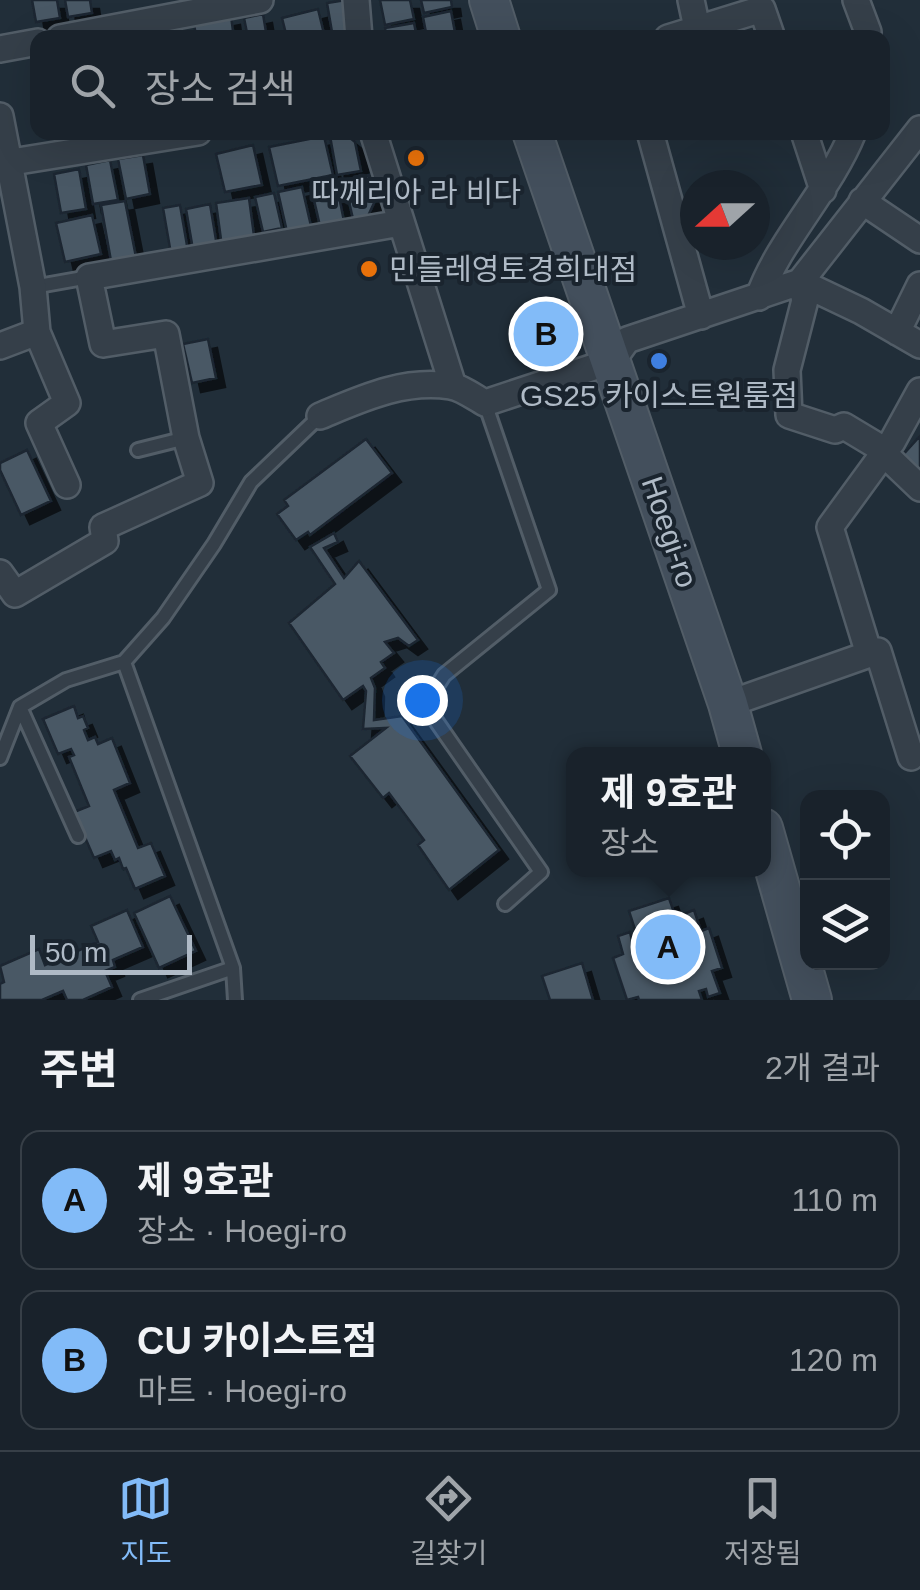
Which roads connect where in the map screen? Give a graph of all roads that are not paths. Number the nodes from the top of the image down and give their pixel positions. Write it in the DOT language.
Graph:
graph roads {
  1 [pos="260,0"];
  2 [pos="356,0"];
  3 [pos="489,0"];
  4 [pos="691,0"];
  5 [pos="856,0"];
  6 [pos="697,28"];
  7 [pos="102,30"];
  8 [pos="358,30"];
  9 [pos="498,30"];
  10 [pos="691,30"];
  11 [pos="769,30"];
  12 [pos="867,30"];
  13 [pos="30,43"];
  14 [pos="0,49"];
  15 [pos="0,116"];
  16 [pos="920,129"];
  17 [pos="146,140"];
  18 [pos="375,140"];
  19 [pos="535,140"];
  20 [pos="652,140"];
  21 [pos="807,140"];
  22 [pos="850,140"];
  23 [pos="4,162"];
  24 [pos="823,190"];
  25 [pos="862,201"];
  26 [pos="401,223"];
  27 [pos="920,240"];
  28 [pos="89,276"];
  29 [pos="800,282"];
  30 [pos="920,285"];
  31 [pos="33,288"];
  32 [pos="759,297"];
  33 [pos="700,316"];
  34 [pos="37,332"];
  35 [pos="896,332"];
  36 [pos="920,345"];
  37 [pos="0,346"];
  38 [pos="612,360"];
  39 [pos="453,386"];
  40 [pos="920,391"];
  41 [pos="485,403"];
  42 [pos="320,416"];
  43 [pos="186,438"];
  44 [pos="138,450"];
  45 [pos="884,452"];
  46 [pos="67,484"];
  47 [pos="920,488"];
  48 [pos="0,573"];
  49 [pos="870,654"];
  50 [pos="124,662"];
  51 [pos="728,704"];
  52 [pos="20,707"];
  53 [pos="740,747"];
  54 [pos="912,756"];
  55 [pos="0,758"];
  56 [pos="78,836"];
  57 [pos="771,856"];
  58 [pos="504,904"];
  59 [pos="233,968"];
  60 [pos="140,1000"];
  61 [pos="235,1000"];
  62 [pos="812,1000"];
  1 -- 7 [label="street"];
  2 -- 8 [label="street"];
  3 -- 9 [label="main road"];
  4 -- 6 [label="street"];
  5 -- 12 [label="street"];
  6 -- 10 [label="street"];
  6 -- 11 [label="street"];
  13 -- 14 [label="street"];
  15 -- 23 [label="street"];
  16 -- 25 [label="street"];
  17 -- 23 [label="street"];
  18 -- 26 [label="street"];
  19 -- 38 [label="main road, Hoegi-ro"];
  20 -- 33 [label="street"];
  21 -- 24 [label="street"];
  22 -- 24 [label="street"];
  23 -- 31 [label="street"];
  24 -- 32 [label="street"];
  25 -- 27 [label="street"];
  25 -- 29 [label="street"];
  26 -- 28 [label="street"];
  26 -- 39 [label="street"];
  28 -- 31 [label="lane"];
  28 -- 43 [label="street"];
  29 -- 32 [label="street"];
  29 -- 35 [label="street"];
  29 -- 45 [label="street"];
  30 -- 35 [label="street"];
  31 -- 34 [label="street"];
  32 -- 33 [label="street"];
  33 -- 38 [label="street"];
  34 -- 37 [label="street"];
  34 -- 46 [label="street"];
  35 -- 36 [label="street"];
  38 -- 41 [label="street"];
  38 -- 51 [label="main road, Hoegi-ro"];
  39 -- 41 [label="street"];
  39 -- 42 [label="street"];
  40 -- 45 [label="street"];
  41 -- 58 [label="lane"];
  42 -- 50 [label="lane"];
  43 -- 44 [label="lane"];
  43 -- 48 [label="street"];
  45 -- 47 [label="street"];
  45 -- 49 [label="street"];
  49 -- 51 [label="street"];
  49 -- 54 [label="street"];
  50 -- 52 [label="lane"];
  50 -- 59 [label="lane"];
  51 -- 53 [label="main road, Hoegi-ro"];
  52 -- 55 [label="lane"];
  52 -- 56 [label="lane"];
  57 -- 62 [label="main road"];
  59 -- 60 [label="lane"];
  59 -- 61 [label="lane"];
}
